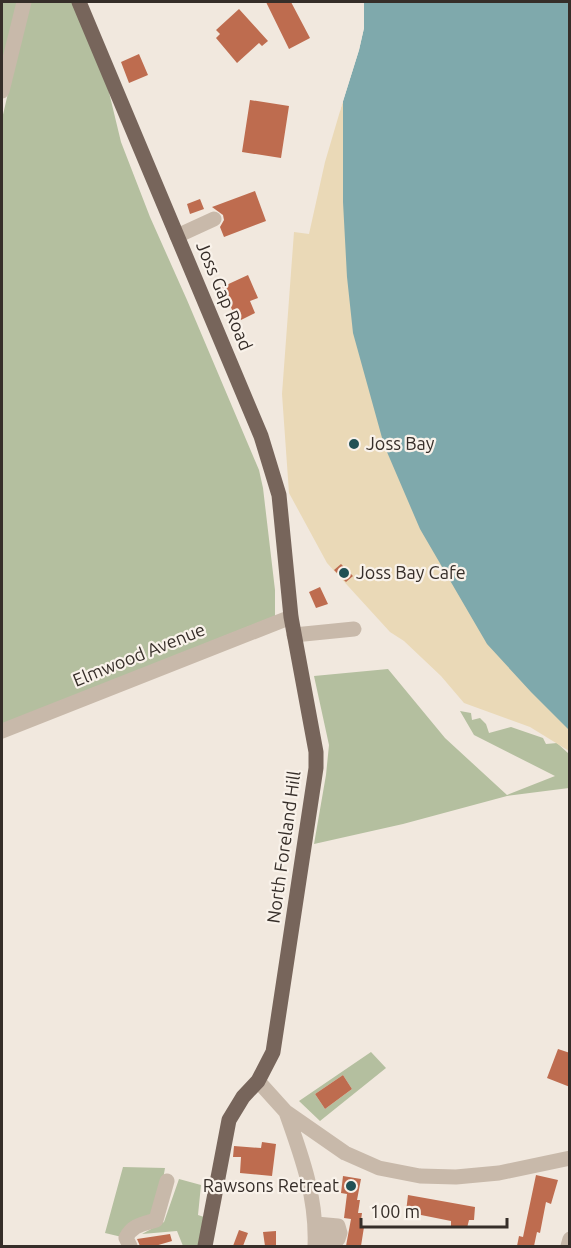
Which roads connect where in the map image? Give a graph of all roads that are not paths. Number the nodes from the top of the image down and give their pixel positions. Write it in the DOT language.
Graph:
graph roads {
  1 [pos="24,2"];
  2 [pos="79,2"];
  3 [pos="2,91"];
  4 [pos="214,219"];
  5 [pos="177,236"];
  6 [pos="291,617"];
  7 [pos="354,629"];
  8 [pos="294,635"];
  9 [pos="2,731"];
  10 [pos="258,1081"];
  11 [pos="286,1112"];
  12 [pos="570,1158"];
  13 [pos="167,1181"];
  14 [pos="316,1224"];
  15 [pos="570,1239"];
  16 [pos="315,1243"];
  17 [pos="123,1245"];
  18 [pos="205,1246"];
  19 [pos="568,1246"];
  1 -- 3 [label="street"];
  2 -- 5 [label="main road, Joss Gap Road"];
  4 -- 5 [label="street"];
  5 -- 6 [label="main road, Joss Gap Road"];
  6 -- 8 [label="main road, North Foreland Hill"];
  6 -- 9 [label="street, Elmwood Avenue"];
  7 -- 8 [label="street"];
  8 -- 10 [label="main road, North Foreland Hill"];
  10 -- 11 [label="street"];
  10 -- 18 [label="main road, North Foreland Hill"];
  11 -- 12 [label="street"];
  11 -- 14 [label="street"];
  13 -- 17 [label="street"];
  14 -- 16 [label="street"];
  14 -- 16 [label="street"];
  15 -- 19 [label="street"];
}
